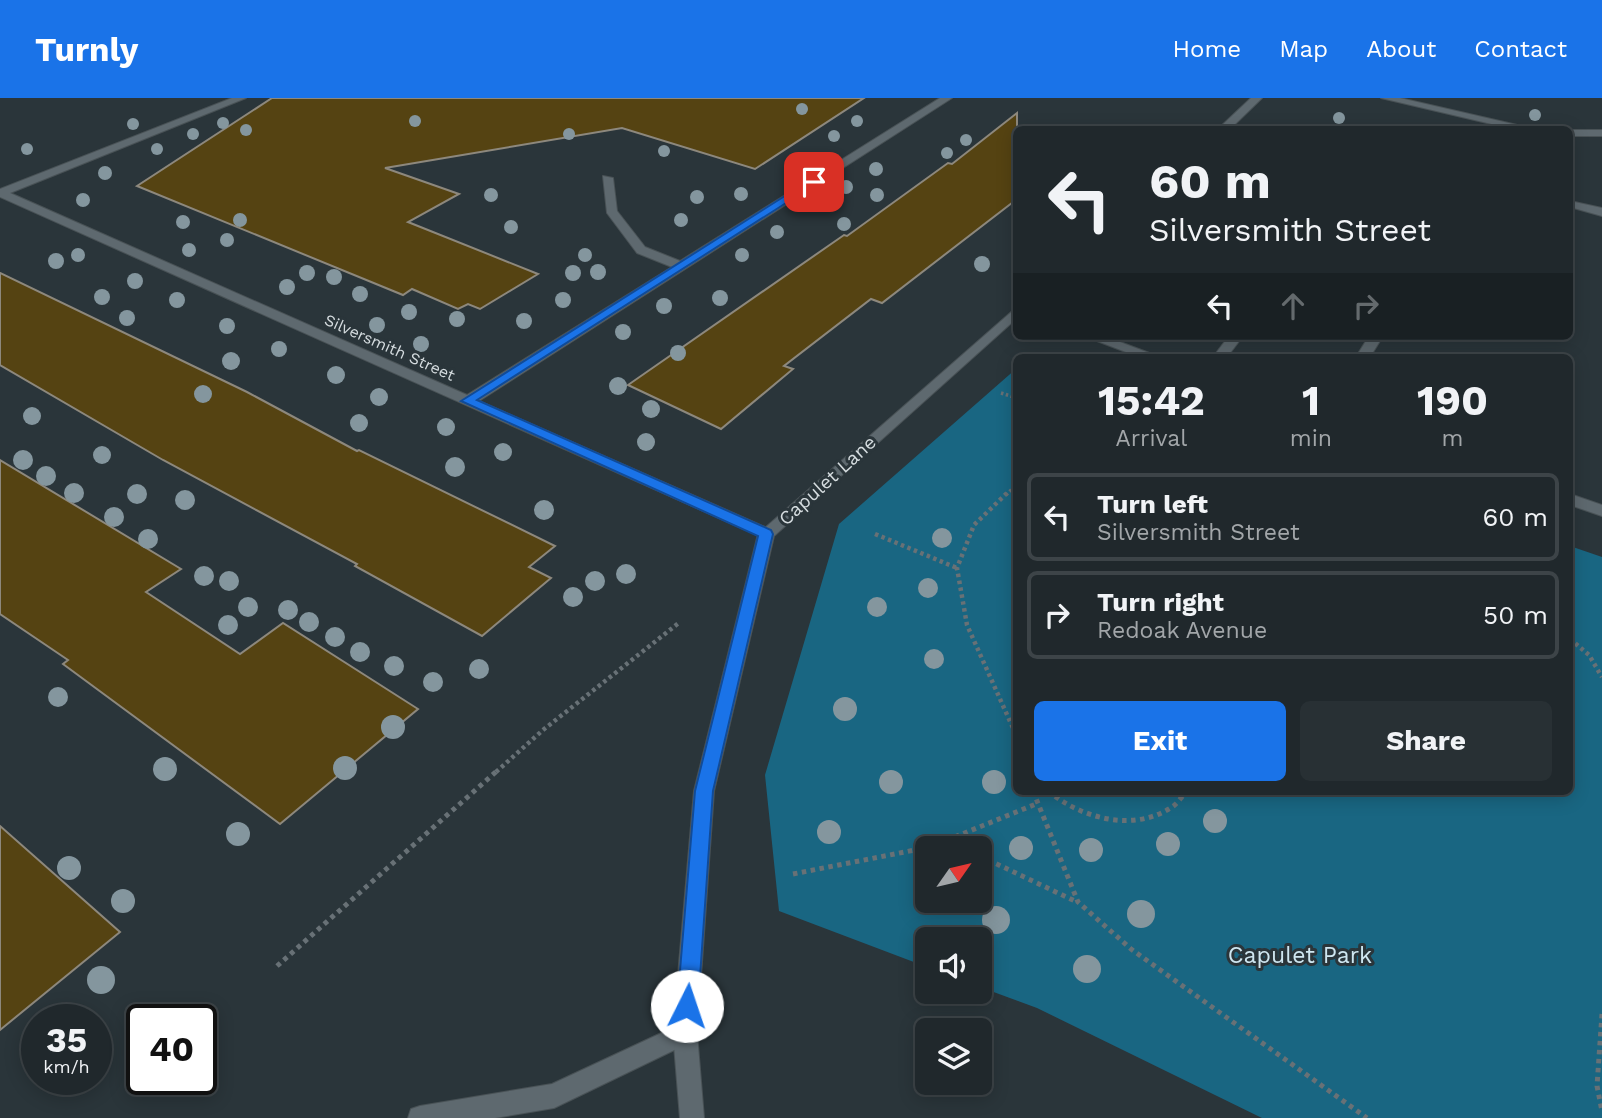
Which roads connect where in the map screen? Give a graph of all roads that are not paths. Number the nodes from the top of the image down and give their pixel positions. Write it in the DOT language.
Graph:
graph roads {
  1 [pos="241,98"];
  2 [pos="947,98"];
  3 [pos="1257,98"];
  4 [pos="1386,98"];
  5 [pos="1226,126"];
  6 [pos="1516,126"];
  7 [pos="1573,133"];
  8 [pos="1602,133"];
  9 [pos="607,178"];
  10 [pos="0,193"];
  11 [pos="1573,205"];
  12 [pos="1602,212"];
  13 [pos="681,266"];
  14 [pos="1013,315"];
  15 [pos="1103,340"];
  16 [pos="1233,340"];
  17 [pos="1144,354"];
  18 [pos="1222,354"];
  19 [pos="468,401"];
  20 [pos="1573,500"];
  21 [pos="1602,510"];
  22 [pos="766,534"];
  23 [pos="685,1033"];
  24 [pos="421,1118"];
  25 [pos="692,1118"];
  1 -- 10 [label="street"];
  2 -- 13 [label="street"];
  3 -- 5 [label="street"];
  4 -- 6 [label="street"];
  7 -- 8 [label="street"];
  9 -- 13 [label="street"];
  10 -- 19 [label="street, Silversmith Street"];
  11 -- 12 [label="street"];
  13 -- 19 [label="street"];
  14 -- 22 [label="street, Capulet Lane"];
  15 -- 17 [label="street"];
  16 -- 18 [label="street"];
  19 -- 22 [label="street, Silversmith Street"];
  20 -- 21 [label="street"];
  22 -- 23 [label="street, Capulet Lane"];
  23 -- 24 [label="street"];
  23 -- 25 [label="street, Capulet Lane"];
}
